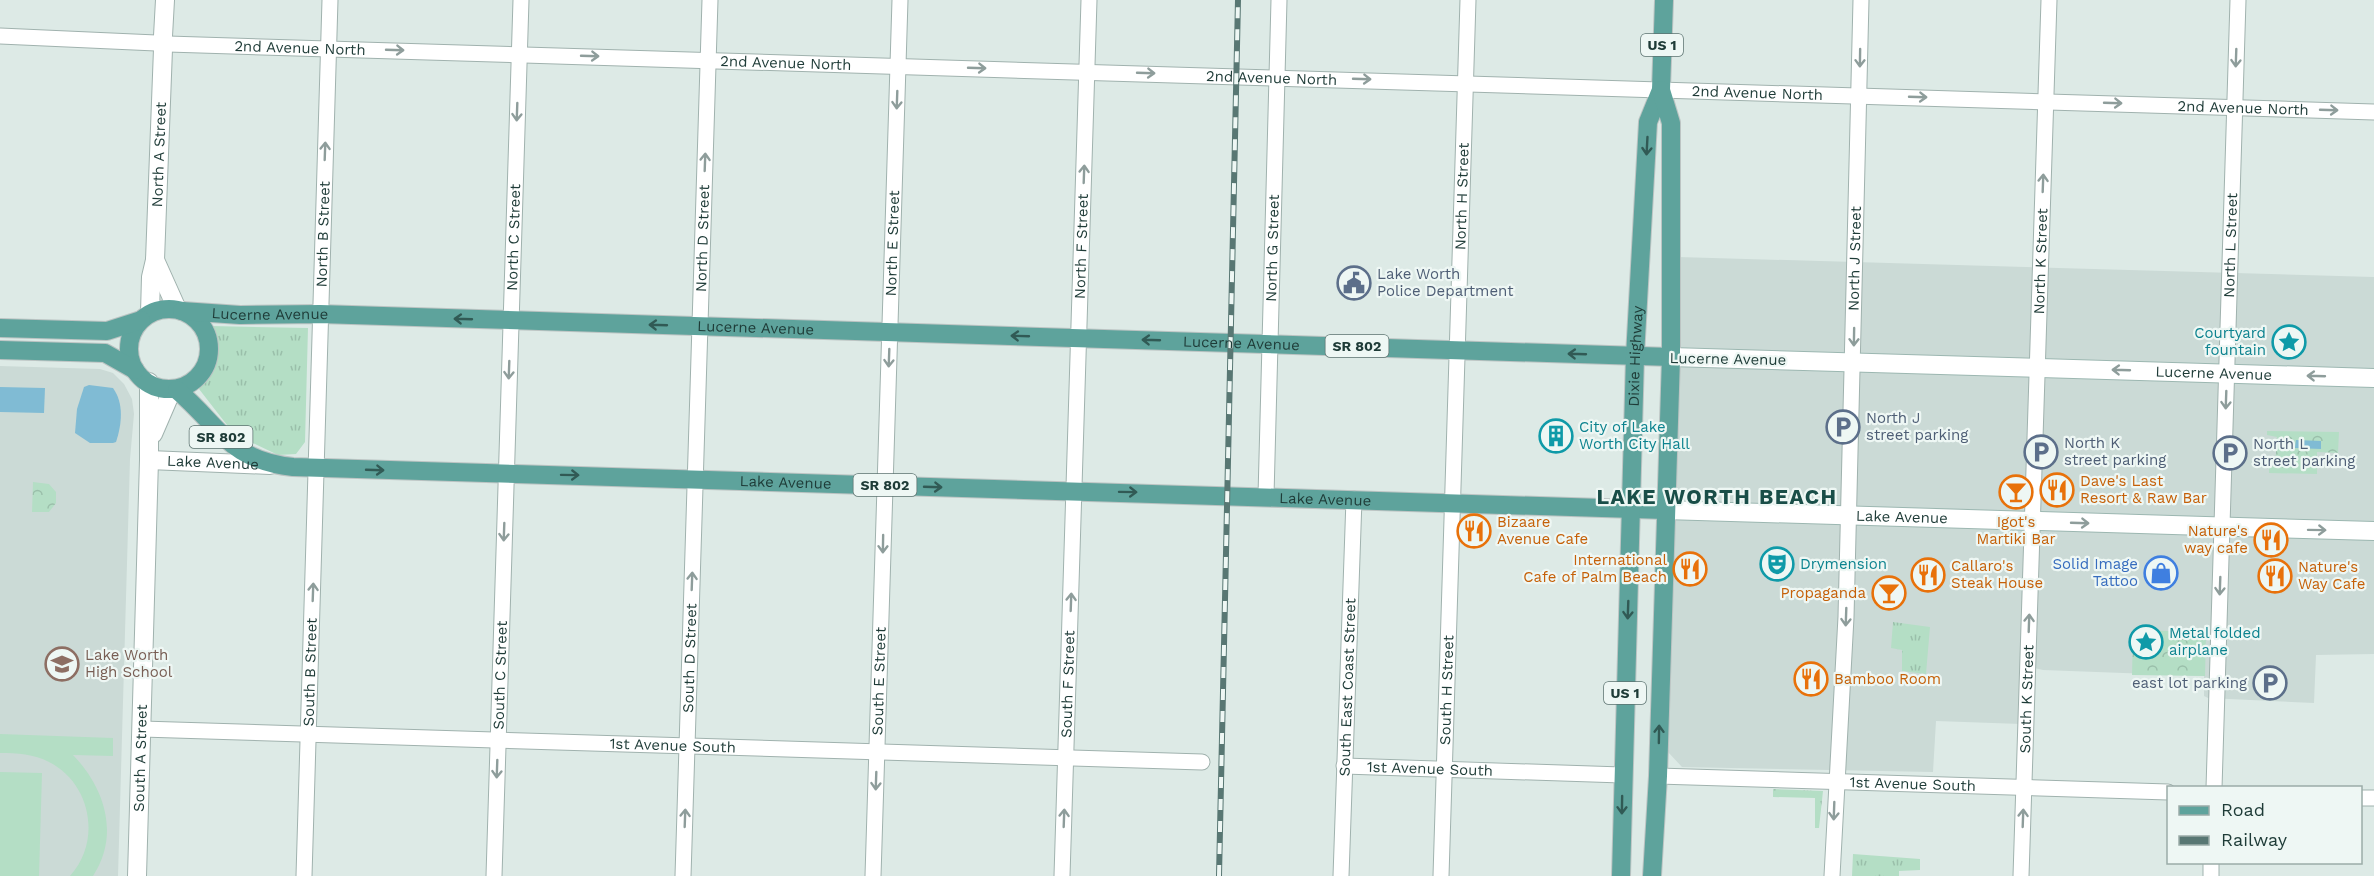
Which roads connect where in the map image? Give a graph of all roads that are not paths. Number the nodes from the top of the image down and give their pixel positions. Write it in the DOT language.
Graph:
graph roads {
  1 [pos="165,0"];
  2 [pos="330,0"];
  3 [pos="521,0"];
  4 [pos="711,0"];
  5 [pos="900,0"];
  6 [pos="1089,0"];
  7 [pos="1279,0"];
  8 [pos="1468,0"];
  9 [pos="1664,0"];
  10 [pos="1861,0"];
  11 [pos="2049,0"];
  12 [pos="2238,0"];
  13 [pos="0,36"];
  14 [pos="163,43"];
  15 [pos="329,48"];
  16 [pos="519,54"];
  17 [pos="709,60"];
  18 [pos="898,66"];
  19 [pos="1087,71"];
  20 [pos="1277,76"];
  21 [pos="1466,83"];
  22 [pos="1661,90"];
  23 [pos="1859,96"];
  24 [pos="2045,101"];
  25 [pos="2235,107"];
  26 [pos="2374,111"];
  27 [pos="155,260"];
  28 [pos="179,310"];
  29 [pos="320,314"];
  30 [pos="145,316"];
  31 [pos="511,320"];
  32 [pos="700,326"];
  33 [pos="0,328"];
  34 [pos="890,332"];
  35 [pos="1079,338"];
  36 [pos="1268,344"];
  37 [pos="1457,349"];
  38 [pos="0,350"];
  39 [pos="1635,356"];
  40 [pos="1671,357"];
  41 [pos="1854,361"];
  42 [pos="2037,367"];
  43 [pos="2226,373"];
  44 [pos="142,376"];
  45 [pos="2374,378"];
  46 [pos="174,390"];
  47 [pos="150,442"];
  48 [pos="149,460"];
  49 [pos="277,465"];
  50 [pos="317,468"];
  51 [pos="506,474"];
  52 [pos="695,478"];
  53 [pos="885,485"];
  54 [pos="1074,492"];
  55 [pos="1266,496"];
  56 [pos="1354,499"];
  57 [pos="1453,503"];
  58 [pos="1631,509"];
  59 [pos="1665,510"];
  60 [pos="1849,516"];
  61 [pos="2032,522"];
  62 [pos="2222,528"];
  63 [pos="2374,531"];
  64 [pos="142,729"];
  65 [pos="309,734"];
  66 [pos="498,740"];
  67 [pos="687,746"];
  68 [pos="877,752"];
  69 [pos="1066,758"];
  70 [pos="1202,762"];
  71 [pos="1344,766"];
  72 [pos="1444,769"];
  73 [pos="1622,775"];
  74 [pos="1658,776"];
  75 [pos="1836,782"];
  76 [pos="2214,786"];
  77 [pos="2024,788"];
  78 [pos="2167,792"];
  79 [pos="137,876"];
  80 [pos="304,876"];
  81 [pos="494,876"];
  82 [pos="683,876"];
  83 [pos="873,876"];
  84 [pos="1062,876"];
  85 [pos="1341,876"];
  86 [pos="1441,876"];
  87 [pos="1621,876"];
  88 [pos="1652,876"];
  89 [pos="1832,876"];
  90 [pos="2021,876"];
  1 -- 14 [label="main road, North A Street"];
  2 -- 15 [label="street, North B Street"];
  3 -- 16 [label="street, North C Street"];
  4 -- 17 [label="street, North D Street"];
  5 -- 18 [label="street, North E Street"];
  6 -- 19 [label="street, North F Street"];
  7 -- 20 [label="street, North G Street"];
  8 -- 21 [label="street, North H Street"];
  9 -- 22 [label="main road, Dixie Highway / US 1"];
  10 -- 23 [label="street, North J Street, one-way"];
  11 -- 24 [label="street, North K Street"];
  12 -- 25 [label="street, North L Street, one-way"];
  13 -- 14 [label="street, 2nd Avenue North"];
  14 -- 15 [label="street, 2nd Avenue North"];
  14 -- 27 [label="main road, North A Street"];
  15 -- 16 [label="street, 2nd Avenue North, one-way"];
  29 -- 15 [label="street, North B Street, one-way"];
  16 -- 17 [label="street, 2nd Avenue North, one-way"];
  16 -- 31 [label="street, North C Street, one-way"];
  17 -- 18 [label="street, 2nd Avenue North"];
  32 -- 17 [label="street, North D Street, one-way"];
  18 -- 19 [label="street, 2nd Avenue North, one-way"];
  18 -- 34 [label="street, North E Street, one-way"];
  19 -- 20 [label="street, 2nd Avenue North, one-way"];
  35 -- 19 [label="street, North F Street, one-way"];
  20 -- 21 [label="street, 2nd Avenue North, one-way"];
  20 -- 36 [label="street, North G Street"];
  21 -- 22 [label="street, 2nd Avenue North"];
  21 -- 37 [label="street, North H Street"];
  22 -- 23 [label="street, 2nd Avenue North"];
  22 -- 39 [label="main road, Dixie Highway / US 1, one-way"];
  22 -- 40 [label="main road, Dixie Highway / US 1"];
  23 -- 24 [label="street, 2nd Avenue North, one-way"];
  23 -- 41 [label="street, North J Street, one-way"];
  24 -- 25 [label="street, 2nd Avenue North, one-way"];
  42 -- 24 [label="street, North K Street, one-way"];
  25 -- 26 [label="street, 2nd Avenue North, one-way"];
  25 -- 43 [label="street, North L Street"];
  27 -- 28 [label="main road, North A Street"];
  27 -- 30 [label="main road, North A Street"];
  28 -- 29 [label="main road, Lucerne Avenue / SR 802"];
  28 -- 30 [label="main road, SR 802"];
  28 -- 46 [label="main road"];
  31 -- 29 [label="main road, Lucerne Avenue / SR 802, one-way"];
  29 -- 50 [label="street, North B Street"];
  30 -- 33 [label="main road, SR 802"];
  30 -- 44 [label="main road"];
  32 -- 31 [label="main road, Lucerne Avenue / SR 802, one-way"];
  31 -- 51 [label="street, North C Street, one-way"];
  32 -- 34 [label="main road, Lucerne Avenue / SR 802"];
  32 -- 52 [label="street, North D Street"];
  35 -- 34 [label="main road, Lucerne Avenue / SR 802, one-way"];
  34 -- 53 [label="street, North E Street, one-way"];
  36 -- 35 [label="main road, Lucerne Avenue / SR 802, one-way"];
  35 -- 54 [label="street, North F Street"];
  36 -- 37 [label="main road, Lucerne Avenue / SR 802"];
  36 -- 55 [label="street, North G Street"];
  39 -- 37 [label="main road, Lucerne Avenue / SR 802, one-way"];
  37 -- 57 [label="street, North H Street"];
  38 -- 44 [label="main road, SR 802"];
  39 -- 40 [label="main road, Lucerne Avenue / SR 802"];
  39 -- 58 [label="main road, Dixie Highway / US 1"];
  40 -- 41 [label="main road, Lucerne Avenue / SR 802"];
  40 -- 59 [label="main road, Dixie Highway / US 1"];
  41 -- 42 [label="main road, Lucerne Avenue / SR 802"];
  41 -- 60 [label="street, North J Street"];
  43 -- 42 [label="main road, Lucerne Avenue / SR 802, one-way"];
  42 -- 61 [label="street, North K Street"];
  45 -- 43 [label="main road, Lucerne Avenue / SR 802, one-way"];
  43 -- 62 [label="street, North L Street, one-way"];
  44 -- 46 [label="main road, SR 802"];
  44 -- 47 [label="main road"];
  46 -- 47 [label="main road"];
  46 -- 49 [label="main road, Lake Avenue / SR 802"];
  47 -- 48 [label="main road"];
  48 -- 49 [label="main road, Lake Avenue"];
  48 -- 64 [label="main road, South A Street"];
  49 -- 50 [label="main road, Lake Avenue / SR 802"];
  50 -- 51 [label="main road, Lake Avenue / SR 802, one-way"];
  65 -- 50 [label="street, South B Street, one-way"];
  51 -- 52 [label="main road, Lake Avenue / SR 802, one-way"];
  51 -- 66 [label="street, South C Street, one-way"];
  52 -- 53 [label="main road, Lake Avenue / SR 802"];
  67 -- 52 [label="street, South D Street, one-way"];
  53 -- 54 [label="main road, Lake Avenue / SR 802, one-way"];
  53 -- 68 [label="street, South E Street, one-way"];
  54 -- 55 [label="main road, Lake Avenue / SR 802, one-way"];
  69 -- 54 [label="street, South F Street, one-way"];
  55 -- 56 [label="main road, Lake Avenue / SR 802"];
  56 -- 57 [label="main road, Lake Avenue / SR 802"];
  56 -- 71 [label="street, South East Coast Street"];
  57 -- 58 [label="main road, Lake Avenue / SR 802"];
  57 -- 72 [label="street, South H Street"];
  58 -- 59 [label="main road, Lake Avenue / SR 802"];
  58 -- 73 [label="main road, Dixie Highway / US 1, one-way"];
  59 -- 60 [label="main road, Lake Avenue / SR 802"];
  74 -- 59 [label="main road, Dixie Highway / US 1, one-way"];
  60 -- 61 [label="main road, Lake Avenue / SR 802"];
  60 -- 75 [label="street, North J Street, one-way"];
  61 -- 62 [label="main road, Lake Avenue / SR 802, one-way"];
  77 -- 61 [label="street, South K Street, one-way"];
  62 -- 63 [label="main road, Lake Avenue / SR 802, one-way"];
  62 -- 76 [label="street, North L Street, one-way"];
  64 -- 65 [label="street, 1st Avenue South"];
  64 -- 79 [label="main road, South A Street"];
  65 -- 66 [label="street, 1st Avenue South"];
  65 -- 80 [label="street, South B Street"];
  66 -- 67 [label="street, 1st Avenue South"];
  66 -- 81 [label="street, South C Street, one-way"];
  67 -- 68 [label="street, 1st Avenue South"];
  82 -- 67 [label="street, South D Street, one-way"];
  68 -- 69 [label="street, 1st Avenue South"];
  68 -- 83 [label="street, South E Street, one-way"];
  69 -- 70 [label="street, 1st Avenue South"];
  84 -- 69 [label="street, South F Street, one-way"];
  71 -- 72 [label="street, 1st Avenue South"];
  71 -- 85 [label="street, South East Coast Street"];
  72 -- 73 [label="street, 1st Avenue South"];
  72 -- 86 [label="street, South H Street"];
  73 -- 87 [label="main road, Dixie Highway / US 1, one-way"];
  74 -- 75 [label="street, 1st Avenue South"];
  74 -- 88 [label="main road, Dixie Highway / US 1"];
  75 -- 77 [label="street, 1st Avenue South"];
  75 -- 89 [label="street, North J Street, one-way"];
  77 -- 78 [label="street, 1st Avenue South"];
  90 -- 77 [label="street, South K Street, one-way"];
}
